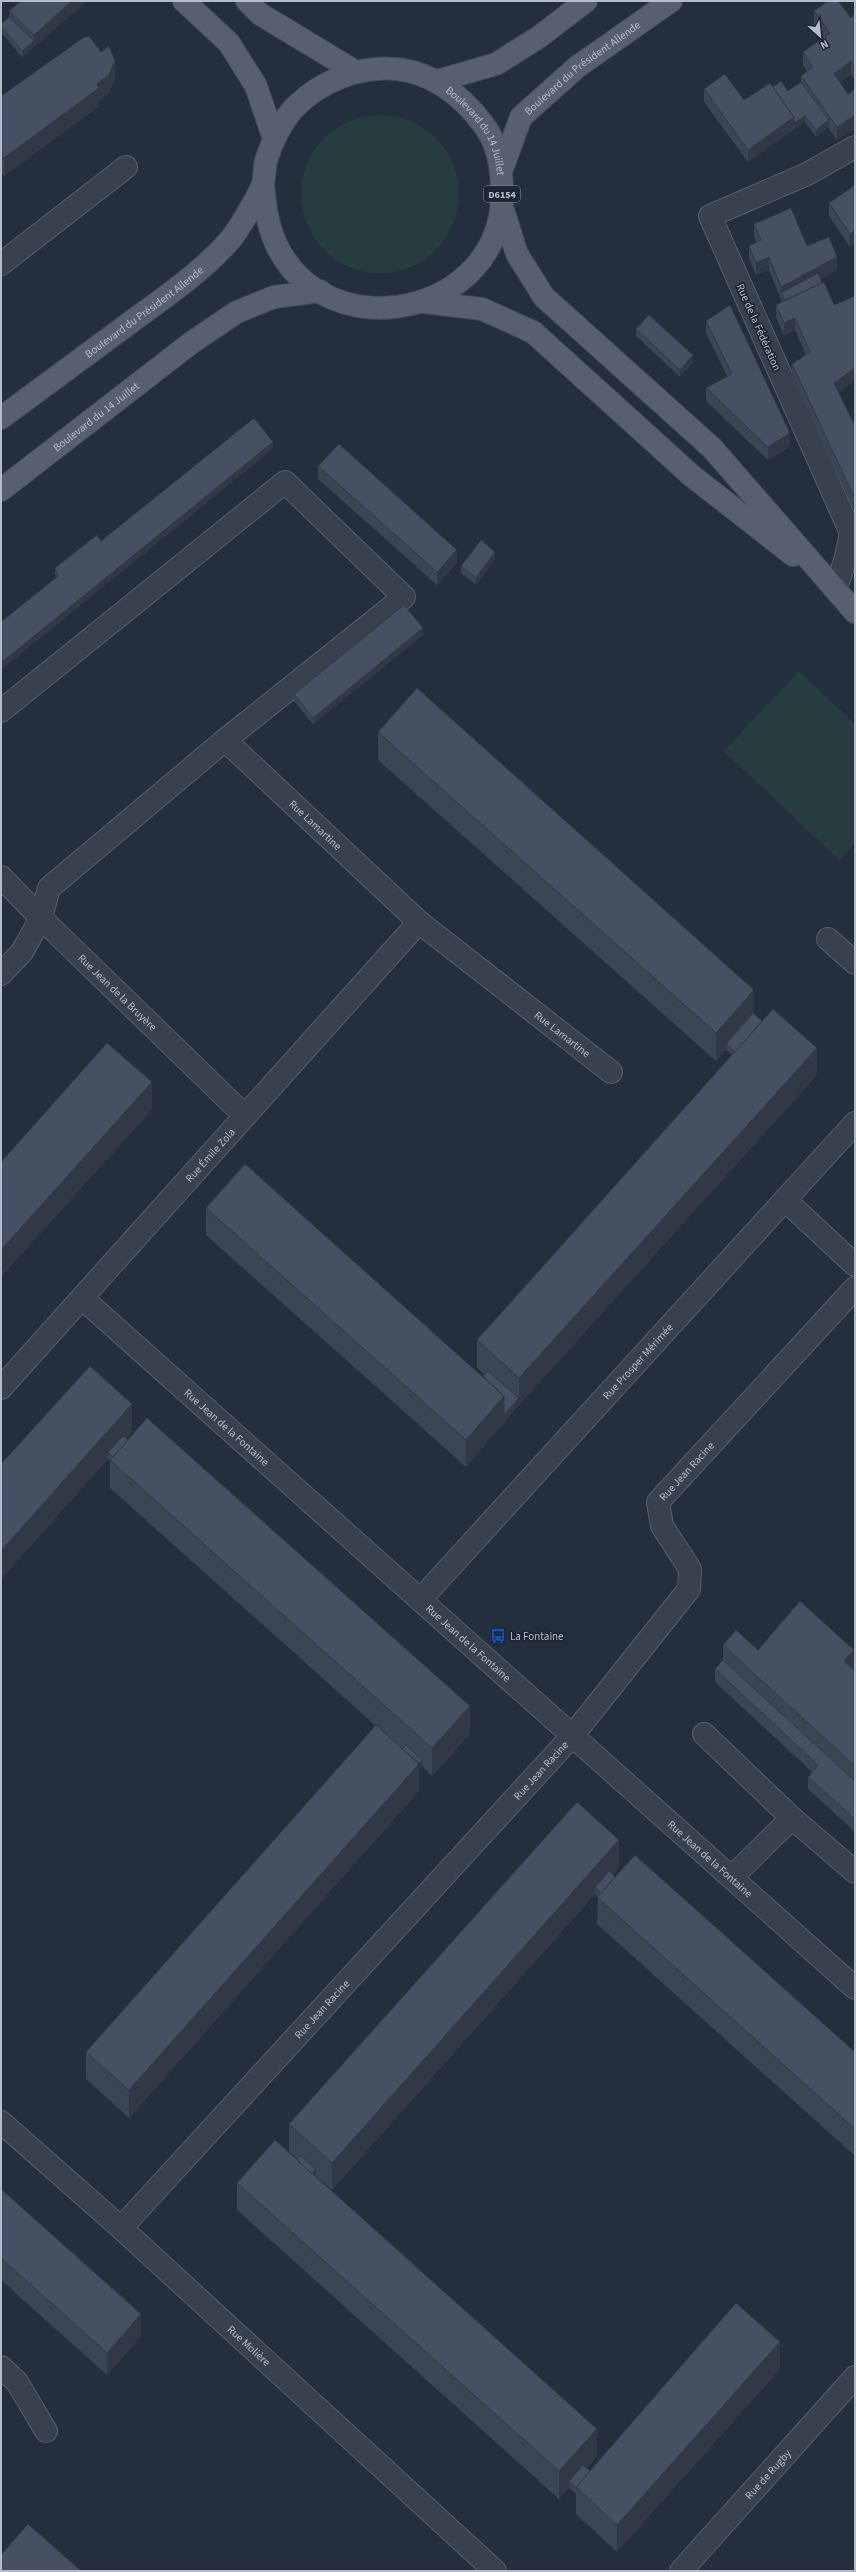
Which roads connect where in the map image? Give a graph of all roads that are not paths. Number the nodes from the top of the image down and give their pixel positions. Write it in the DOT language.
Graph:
graph roads {
  1 [pos="184,1"];
  2 [pos="247,1"];
  3 [pos="586,1"];
  4 [pos="670,1"];
  5 [pos="356,72"];
  6 [pos="436,81"];
  7 [pos="274,139"];
  8 [pos="855,147"];
  9 [pos="126,167"];
  10 [pos="502,169"];
  11 [pos="263,184"];
  12 [pos="502,207"];
  13 [pos="1,264"];
  14 [pos="320,291"];
  15 [pos="424,302"];
  16 [pos="1,418"];
  17 [pos="1,490"];
  18 [pos="836,589"];
  19 [pos="855,612"];
  20 [pos="1,711"];
  21 [pos="225,740"];
  22 [pos="1,877"];
  23 [pos="41,918"];
  24 [pos="419,922"];
  25 [pos="828,939"];
  26 [pos="855,963"];
  27 [pos="1,974"];
  28 [pos="611,1072"];
  29 [pos="244,1115"];
  30 [pos="855,1123"];
  31 [pos="785,1200"];
  32 [pos="855,1265"];
  33 [pos="855,1288"];
  34 [pos="82,1298"];
  35 [pos="1,1388"];
  36 [pos="420,1600"];
  37 [pos="704,1734"];
  38 [pos="573,1735"];
  39 [pos="792,1818"];
  40 [pos="855,1872"];
  41 [pos="732,1877"];
  42 [pos="855,1988"];
  43 [pos="1,2122"];
  44 [pos="121,2228"];
  45 [pos="1,2367"];
  46 [pos="855,2377"];
  47 [pos="46,2431"];
  48 [pos="494,2571"];
  49 [pos="681,2571"];
  1 -- 7 [label="main road"];
  2 -- 5 [label="main road"];
  3 -- 6 [label="main road"];
  4 -- 10 [label="main road, Boulevard du Président Allende"];
  5 -- 6 [label="main road, Boulevard du 14 Juillet / D6154"];
  5 -- 7 [label="main road, Boulevard du 14 Juillet / D6154"];
  6 -- 10 [label="main road, Boulevard du 14 Juillet / D6154"];
  7 -- 11 [label="main road, Boulevard du 14 Juillet / D6154"];
  8 -- 18 [label="street, Rue de la Fédération"];
  9 -- 13 [label="street"];
  10 -- 12 [label="main road, Boulevard du 14 Juillet / D6154"];
  11 -- 14 [label="main road, Boulevard du 14 Juillet / D6154"];
  11 -- 16 [label="main road, Boulevard du Président Allende"];
  12 -- 15 [label="main road, Boulevard du 14 Juillet / D6154"];
  12 -- 18 [label="main road"];
  14 -- 15 [label="main road, Boulevard du 14 Juillet / D6154"];
  14 -- 17 [label="main road, Boulevard du 14 Juillet"];
  15 -- 18 [label="main road"];
  18 -- 19 [label="main road"];
  20 -- 21 [label="street"];
  21 -- 23 [label="street"];
  21 -- 24 [label="street, Rue Lamartine"];
  22 -- 23 [label="street, Rue Jean de la Bruyère"];
  23 -- 27 [label="street"];
  23 -- 29 [label="street, Rue Jean de la Bruyère"];
  24 -- 28 [label="street, Rue Lamartine"];
  24 -- 29 [label="street, Rue Émile Zola"];
  25 -- 26 [label="street"];
  29 -- 34 [label="street, Rue Émile Zola"];
  30 -- 31 [label="street, Rue Prosper Mérimée"];
  31 -- 32 [label="street"];
  31 -- 36 [label="street, Rue Prosper Mérimée"];
  33 -- 38 [label="street, Rue Jean Racine"];
  34 -- 35 [label="street, Rue Émile Zola"];
  34 -- 36 [label="street, Rue Jean de la Fontaine"];
  36 -- 38 [label="street, Rue Jean de la Fontaine"];
  37 -- 39 [label="street"];
  38 -- 41 [label="street, Rue Jean de la Fontaine"];
  38 -- 44 [label="street, Rue Jean Racine"];
  39 -- 40 [label="street"];
  39 -- 41 [label="street"];
  41 -- 42 [label="street, Rue Jean de la Fontaine"];
  43 -- 44 [label="street, Rue Molière"];
  44 -- 48 [label="street, Rue Molière"];
  45 -- 47 [label="street"];
  46 -- 49 [label="street, Rue de Rugby"];
}
